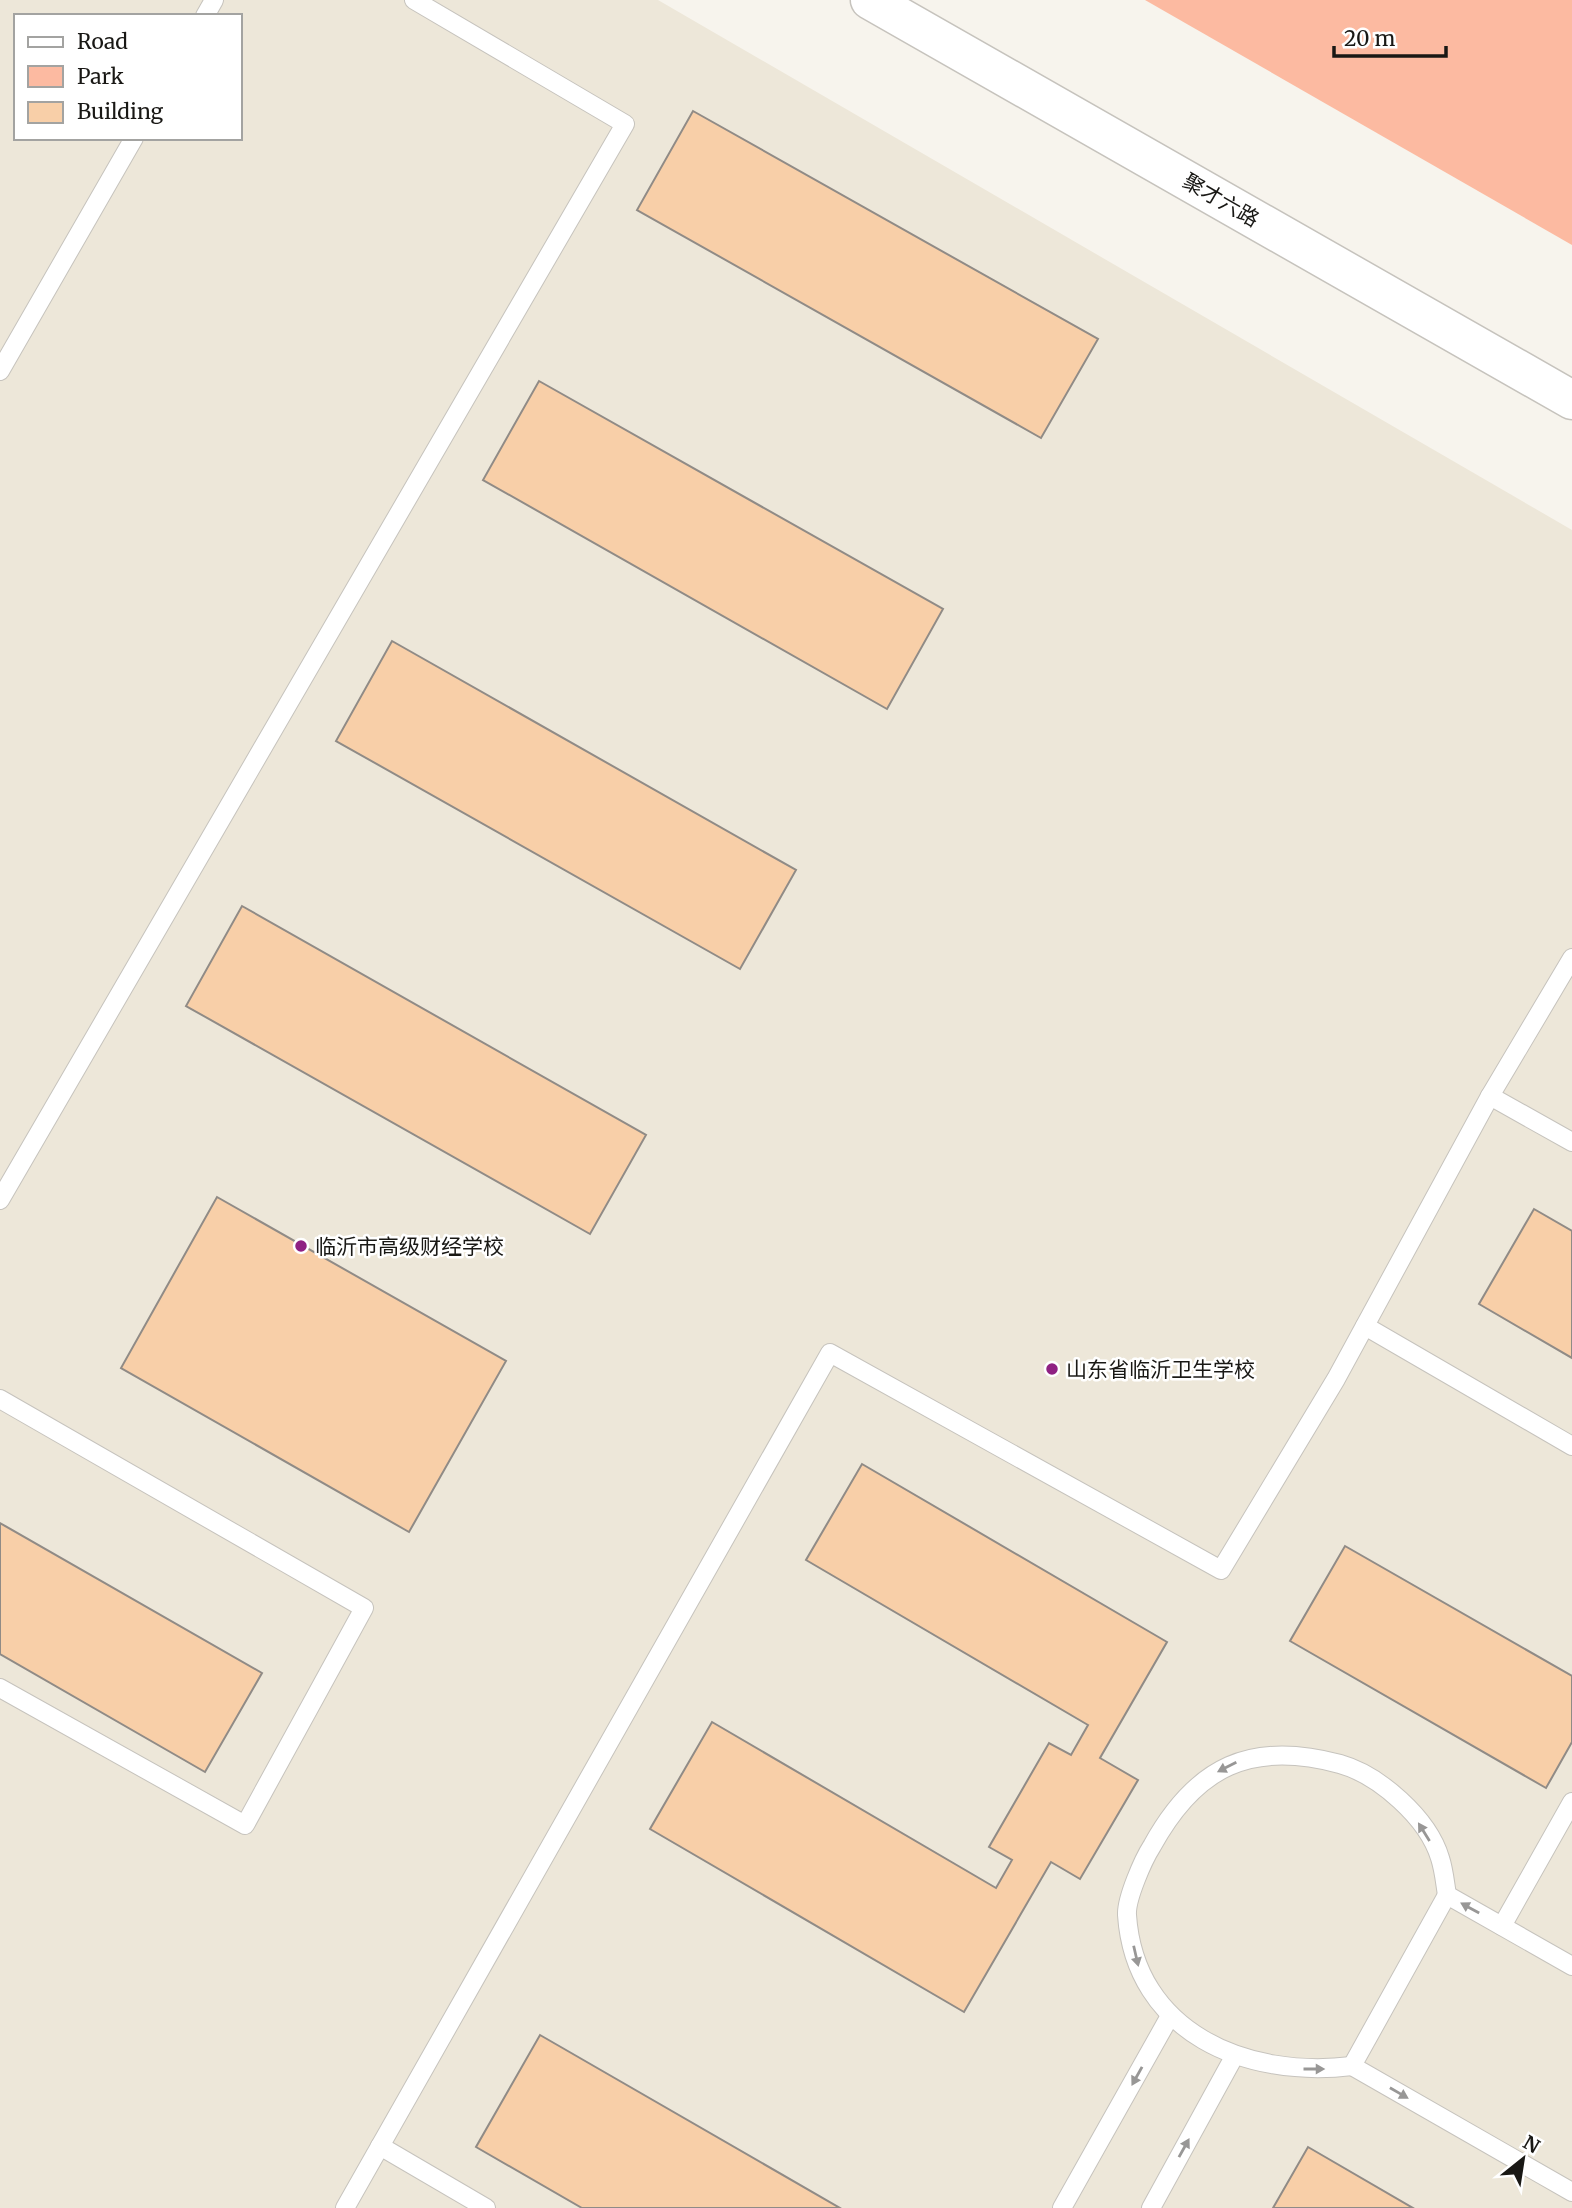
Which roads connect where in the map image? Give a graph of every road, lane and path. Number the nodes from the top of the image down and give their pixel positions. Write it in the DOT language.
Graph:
graph roads {
  1 [pos="414,0"];
  2 [pos="870,0"];
  3 [pos="437,6"];
  4 [pos="133,140"];
  5 [pos="0,371"];
  6 [pos="1572,400"];
  7 [pos="1572,958"];
  8 [pos="1490,1097"];
  9 [pos="1572,1142"];
  10 [pos="0,1200"];
  11 [pos="1365,1326"];
  12 [pos="0,1399"];
  13 [pos="1572,1446"];
  14 [pos="0,1688"];
  15 [pos="1572,1802"];
  16 [pos="1447,1895"];
  17 [pos="1502,1926"];
  18 [pos="1572,1966"];
  19 [pos="1170,2016"];
  20 [pos="1235,2055"];
  21 [pos="1352,2066"];
  22 [pos="380,2146"];
  23 [pos="1572,2192"];
  24 [pos="345,2208"];
  25 [pos="486,2208"];
  26 [pos="1062,2208"];
  27 [pos="1151,2208"];
  1 -- 3 [label="lane"];
  2 -- 6 [label="main road, 聚才六路"];
  3 -- 10 [label="lane"];
  4 -- 5 [label="lane"];
  7 -- 8 [label="lane"];
  8 -- 9 [label="lane"];
  8 -- 11 [label="lane"];
  11 -- 13 [label="lane"];
  11 -- 22 [label="lane"];
  12 -- 14 [label="lane"];
  15 -- 17 [label="lane"];
  17 -- 16 [label="lane, one-way"];
  16 -- 19 [label="lane, one-way"];
  16 -- 21 [label="lane"];
  17 -- 18 [label="lane"];
  19 -- 20 [label="lane"];
  19 -- 26 [label="lane, one-way"];
  20 -- 21 [label="lane, one-way"];
  27 -- 20 [label="lane, one-way"];
  21 -- 23 [label="lane, one-way"];
  22 -- 24 [label="lane"];
  22 -- 25 [label="lane"];
}
